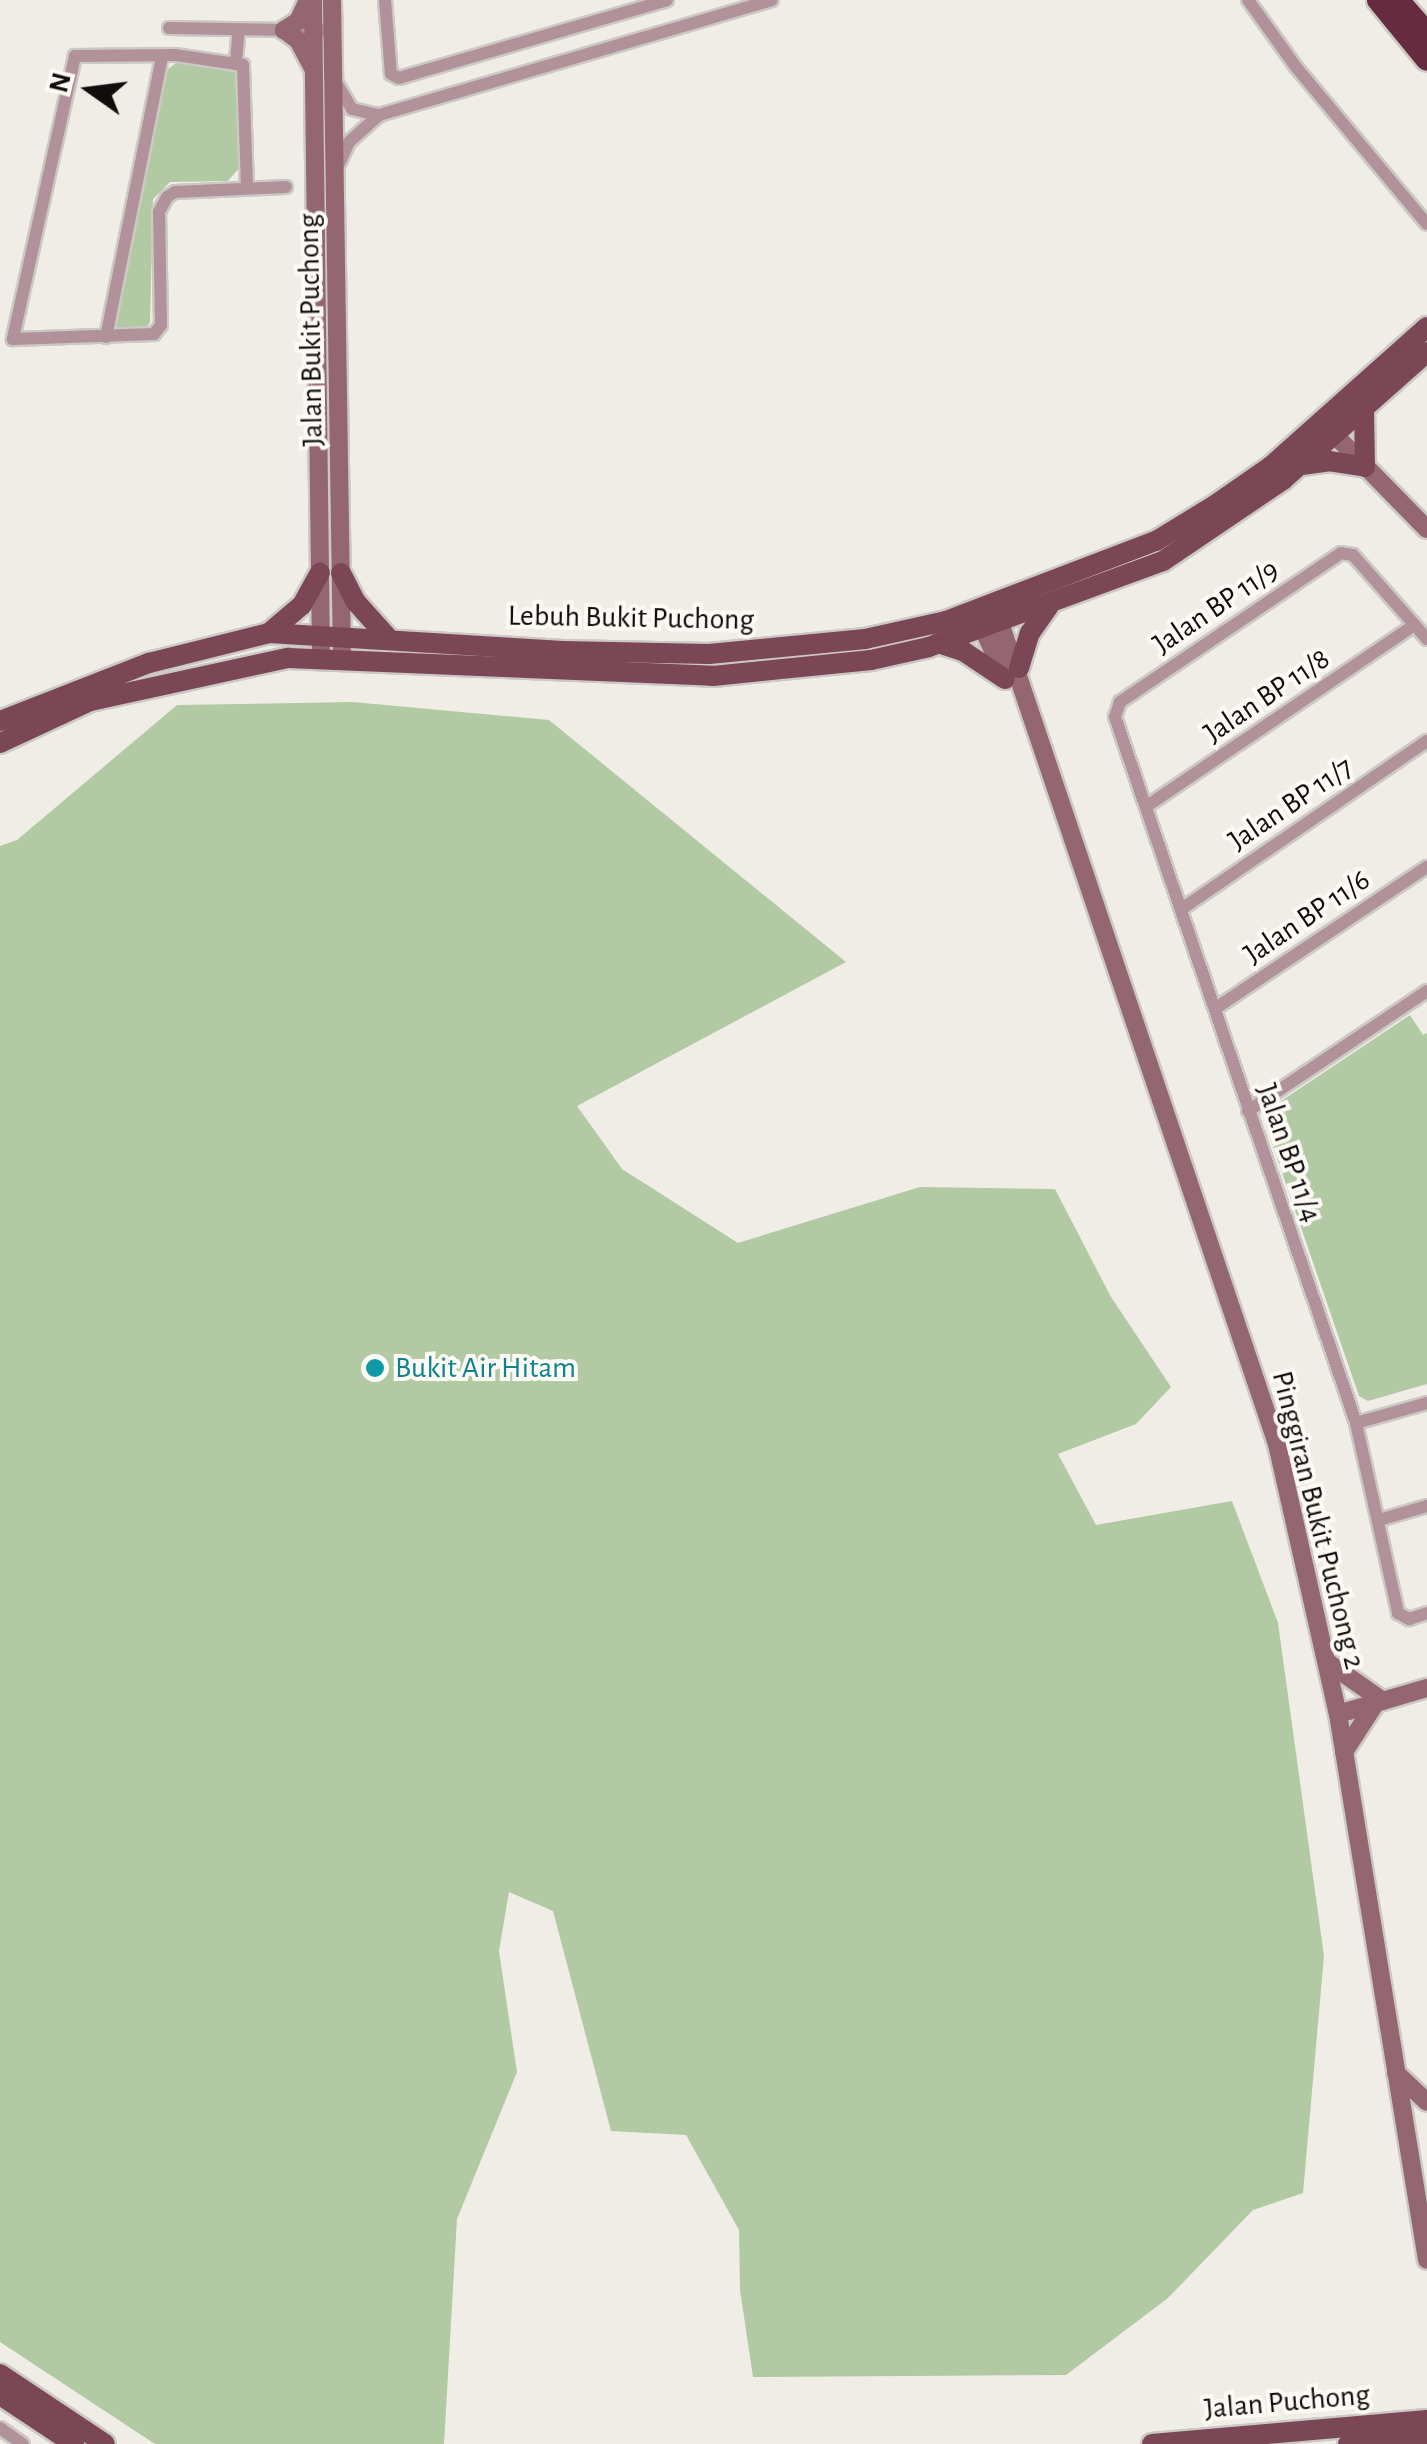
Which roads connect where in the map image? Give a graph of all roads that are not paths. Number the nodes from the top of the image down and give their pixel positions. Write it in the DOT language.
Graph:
graph roads {
  1 [pos="310,0"];
  2 [pos="332,0"];
  3 [pos="384,0"];
  4 [pos="667,0"];
  5 [pos="771,0"];
  6 [pos="1248,0"];
  7 [pos="1378,0"];
  8 [pos="1398,0"];
  9 [pos="580,26"];
  10 [pos="169,28"];
  11 [pos="239,29"];
  12 [pos="284,30"];
  13 [pos="324,32"];
  14 [pos="1427,34"];
  15 [pos="587,53"];
  16 [pos="162,58"];
  17 [pos="1427,60"];
  18 [pos="236,61"];
  19 [pos="315,73"];
  20 [pos="335,81"];
  21 [pos="380,115"];
  22 [pos="336,169"];
  23 [pos="247,187"];
  24 [pos="286,188"];
  25 [pos="1427,224"];
  26 [pos="1427,327"];
  27 [pos="106,337"];
  28 [pos="339,347"];
  29 [pos="317,348"];
  30 [pos="1427,352"];
  31 [pos="1364,409"];
  32 [pos="1321,421"];
  33 [pos="1337,437"];
  34 [pos="1300,466"];
  35 [pos="1366,467"];
  36 [pos="1427,529"];
  37 [pos="331,573"];
  38 [pos="1049,606"];
  39 [pos="988,617"];
  40 [pos="1414,625"];
  41 [pos="269,633"];
  42 [pos="331,636"];
  43 [pos="1427,639"];
  44 [pos="390,640"];
  45 [pos="938,643"];
  46 [pos="331,658"];
  47 [pos="1012,674"];
  48 [pos="88,693"];
  49 [pos="1115,708"];
  50 [pos="0,720"];
  51 [pos="1427,742"];
  52 [pos="0,743"];
  53 [pos="1147,806"];
  54 [pos="1427,867"];
  55 [pos="1183,908"];
  56 [pos="1427,991"];
  57 [pos="1216,1008"];
  58 [pos="1248,1111"];
  59 [pos="1427,1403"];
  60 [pos="1356,1424"];
  61 [pos="1427,1506"];
  62 [pos="1379,1520"];
  63 [pos="1427,1613"];
  64 [pos="1326,1662"];
  65 [pos="1427,1688"];
  66 [pos="1379,1702"];
  67 [pos="1338,1714"];
  68 [pos="1344,1752"];
  69 [pos="1396,2072"];
  70 [pos="1427,2103"];
  71 [pos="1402,2108"];
  72 [pos="1427,2260"];
  73 [pos="0,2374"];
  74 [pos="0,2395"];
  75 [pos="1427,2420"];
  76 [pos="0,2428"];
  77 [pos="1389,2436"];
  78 [pos="1427,2437"];
  79 [pos="23,2444"];
  80 [pos="74,2444"];
  81 [pos="105,2444"];
  82 [pos="1152,2444"];
  83 [pos="1348,2444"];
  1 -- 12 [label="street"];
  1 -- 13 [label="street, Jalan Bukit Puchong"];
  2 -- 13 [label="street, Jalan Bukit Puchong"];
  3 -- 9 [label="street"];
  4 -- 9 [label="street"];
  5 -- 15 [label="street"];
  6 -- 25 [label="street"];
  7 -- 17 [label="highway"];
  8 -- 14 [label="highway"];
  9 -- 15 [label="street"];
  10 -- 11 [label="street"];
  11 -- 12 [label="street"];
  11 -- 18 [label="street"];
  12 -- 13 [label="street"];
  12 -- 19 [label="street"];
  13 -- 19 [label="street, Jalan Bukit Puchong"];
  13 -- 20 [label="street, Jalan Bukit Puchong"];
  15 -- 21 [label="street"];
  16 -- 18 [label="street"];
  16 -- 27 [label="street"];
  16 -- 27 [label="street"];
  18 -- 23 [label="street"];
  19 -- 29 [label="street, Jalan Bukit Puchong"];
  20 -- 21 [label="street"];
  20 -- 22 [label="street, Jalan Bukit Puchong"];
  21 -- 22 [label="street"];
  22 -- 28 [label="street, Jalan Bukit Puchong"];
  23 -- 24 [label="street"];
  23 -- 27 [label="street"];
  26 -- 32 [label="main road, Lebuh Bukit Puchong"];
  28 -- 29 [label="street"];
  28 -- 37 [label="street, Jalan Bukit Puchong"];
  29 -- 37 [label="street, Jalan Bukit Puchong"];
  30 -- 31 [label="main road, Lebuh Bukit Puchong"];
  31 -- 33 [label="main road, Lebuh Bukit Puchong"];
  31 -- 35 [label="main road"];
  32 -- 33 [label="street"];
  32 -- 39 [label="main road, Lebuh Bukit Puchong"];
  33 -- 34 [label="main road, Lebuh Bukit Puchong"];
  33 -- 35 [label="street"];
  34 -- 35 [label="main road"];
  34 -- 38 [label="main road, Lebuh Bukit Puchong"];
  35 -- 36 [label="street"];
  37 -- 41 [label="main road"];
  37 -- 42 [label="street, Jalan Bukit Puchong"];
  37 -- 44 [label="main road"];
  38 -- 39 [label="main road, Lebuh Bukit Puchong"];
  38 -- 47 [label="main road"];
  39 -- 44 [label="main road, Lebuh Bukit Puchong"];
  39 -- 45 [label="main road, Lebuh Bukit Puchong"];
  39 -- 47 [label="street, Pinggiran Bukit Puchong 2"];
  40 -- 43 [label="street"];
  40 -- 49 [label="street, Jalan BP 11/9"];
  40 -- 53 [label="street, Jalan BP 11/8"];
  41 -- 42 [label="main road, Lebuh Bukit Puchong"];
  41 -- 48 [label="main road, Lebuh Bukit Puchong"];
  42 -- 44 [label="main road, Lebuh Bukit Puchong"];
  42 -- 46 [label="street, Jalan Bukit Puchong"];
  45 -- 46 [label="main road, Lebuh Bukit Puchong"];
  45 -- 47 [label="main road"];
  46 -- 48 [label="main road, Lebuh Bukit Puchong"];
  47 -- 64 [label="street, Pinggiran Bukit Puchong 2"];
  48 -- 50 [label="main road, Lebuh Bukit Puchong"];
  48 -- 52 [label="main road, Lebuh Bukit Puchong"];
  49 -- 53 [label="street, Jalan BP 11/4"];
  51 -- 55 [label="street, Jalan BP 11/7"];
  53 -- 55 [label="street, Jalan BP 11/4"];
  54 -- 57 [label="street, Jalan BP 11/6"];
  55 -- 57 [label="street, Jalan BP 11/4"];
  56 -- 58 [label="street"];
  57 -- 58 [label="street, Jalan BP 11/4"];
  58 -- 60 [label="street, Jalan BP 11/4"];
  59 -- 60 [label="street"];
  60 -- 62 [label="street, Jalan BP 11/4"];
  61 -- 62 [label="street"];
  62 -- 63 [label="street, Jalan BP 11/4"];
  64 -- 66 [label="street"];
  64 -- 67 [label="street, Pinggiran Bukit Puchong 2"];
  65 -- 66 [label="street"];
  66 -- 67 [label="street"];
  66 -- 68 [label="street"];
  67 -- 68 [label="street, Pinggiran Bukit Puchong 2"];
  68 -- 69 [label="street, Pinggiran Bukit Puchong 2"];
  69 -- 70 [label="street"];
  69 -- 71 [label="street, Pinggiran Bukit Puchong 2"];
  70 -- 71 [label="street"];
  71 -- 72 [label="street, Pinggiran Bukit Puchong 2"];
  73 -- 81 [label="main road"];
  74 -- 80 [label="main road"];
  75 -- 77 [label="main road, Jalan Puchong"];
  76 -- 79 [label="street"];
  77 -- 78 [label="main road, Jalan Puchong"];
  77 -- 82 [label="main road, Jalan Puchong"];
  77 -- 83 [label="main road, Jalan Puchong"];
}
